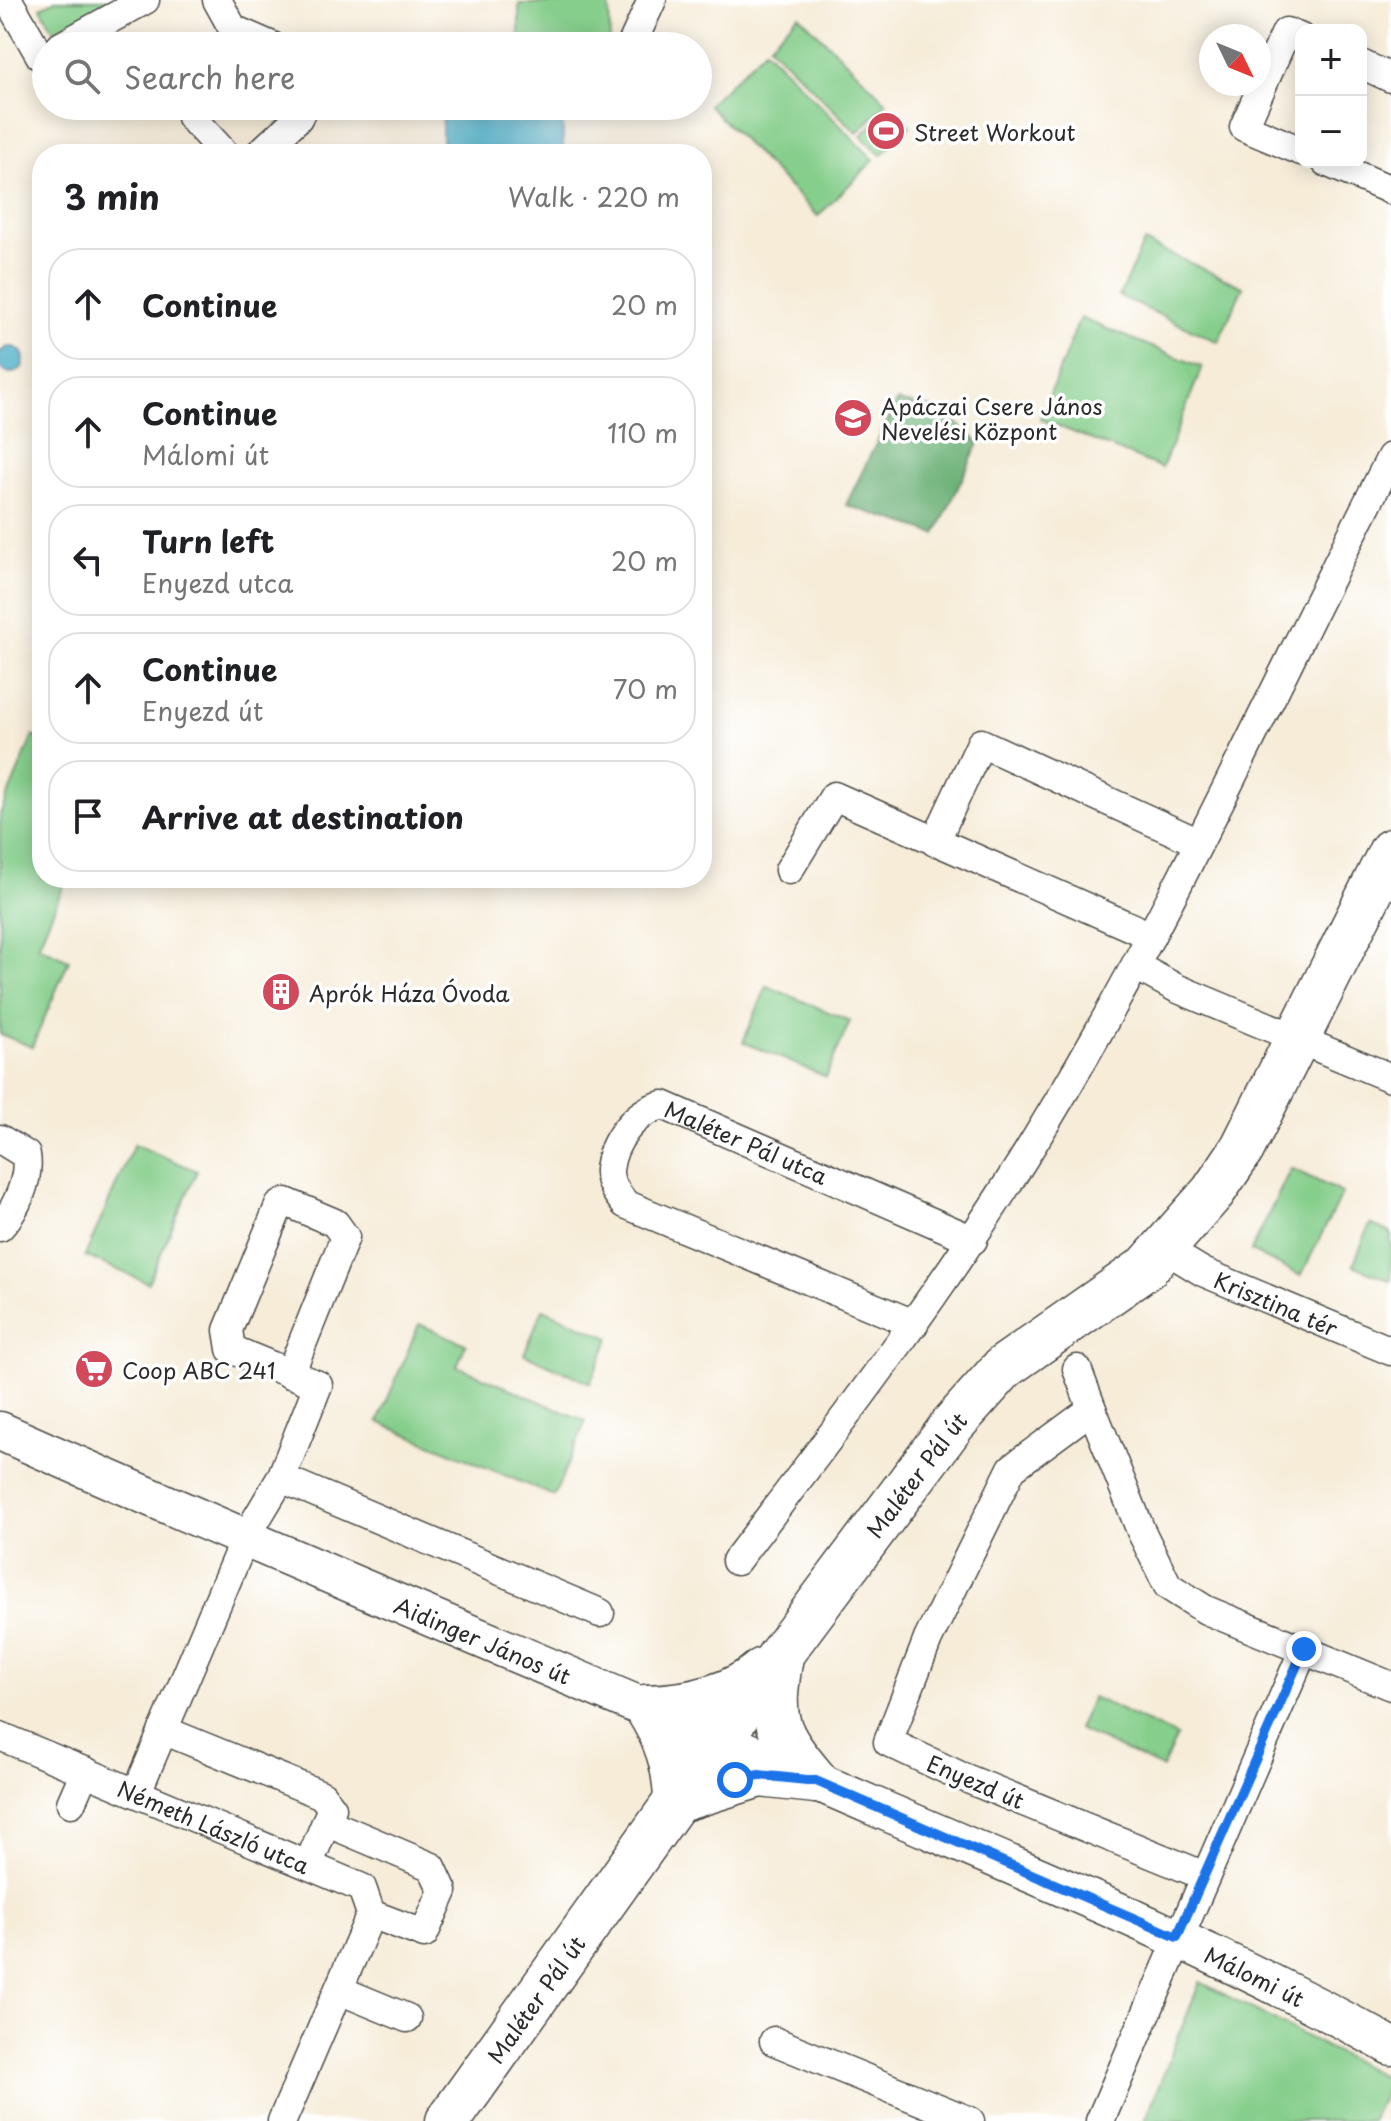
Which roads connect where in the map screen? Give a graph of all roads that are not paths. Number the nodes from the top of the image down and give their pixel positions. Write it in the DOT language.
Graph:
graph roads {
  1 [pos="8,0"];
  2 [pos="145,0"];
  3 [pos="217,0"];
  4 [pos="652,0"];
  5 [pos="33,32"];
  6 [pos="86,32"];
  7 [pos="225,32"];
  8 [pos="637,32"];
  9 [pos="1295,36"];
  10 [pos="1367,67"];
  11 [pos="1391,78"];
  12 [pos="194,120"];
  13 [pos="296,120"];
  14 [pos="216,144"];
  15 [pos="270,144"];
  16 [pos="1295,148"];
  17 [pos="1340,168"];
  18 [pos="1391,190"];
  19 [pos="1391,457"];
  20 [pos="935,842"];
  21 [pos="1197,842"];
  22 [pos="1391,851"];
  23 [pos="789,870"];
  24 [pos="1151,936"];
  25 [pos="1136,966"];
  26 [pos="1299,1039"];
  27 [pos="1391,1078"];
  28 [pos="0,1139"];
  29 [pos="0,1227"];
  30 [pos="973,1240"];
  31 [pos="1165,1249"];
  32 [pos="914,1324"];
  33 [pos="1391,1351"];
  34 [pos="1077,1369"];
  35 [pos="290,1374"];
  36 [pos="1092,1409"];
  37 [pos="0,1431"];
  38 [pos="281,1478"];
  39 [pos="244,1540"];
  40 [pos="736,1561"];
  41 [pos="600,1613"];
  42 [pos="1304,1649"];
  43 [pos="781,1654"];
  44 [pos="1391,1686"];
  45 [pos="646,1707"];
  46 [pos="163,1730"];
  47 [pos="0,1736"];
  48 [pos="721,1739"];
  49 [pos="85,1771"];
  50 [pos="816,1781"];
  51 [pos="137,1792"];
  52 [pos="676,1801"];
  53 [pos="71,1803"];
  54 [pos="326,1822"];
  55 [pos="309,1863"];
  56 [pos="1205,1876"];
  57 [pos="371,1914"];
  58 [pos="1177,1937"];
  59 [pos="339,1990"];
  60 [pos="407,2018"];
  61 [pos="774,2041"];
  62 [pos="1391,2046"];
  63 [pos="282,2121"];
  64 [pos="448,2121"];
  65 [pos="970,2121"];
  66 [pos="1100,2121"];
  1 -- 5 [label="street"];
  2 -- 6 [label="street"];
  3 -- 7 [label="street"];
  4 -- 8 [label="street"];
  9 -- 16 [label="street"];
  10 -- 11 [label="street"];
  12 -- 14 [label="street"];
  13 -- 15 [label="street"];
  17 -- 18 [label="street"];
  19 -- 21 [label="street"];
  20 -- 21 [label="street"];
  20 -- 23 [label="street"];
  20 -- 24 [label="street"];
  21 -- 24 [label="street"];
  22 -- 26 [label="main road, Maléter Pál út"];
  24 -- 25 [label="street"];
  25 -- 26 [label="street"];
  25 -- 30 [label="street"];
  26 -- 27 [label="street"];
  26 -- 31 [label="main road, Maléter Pál út"];
  28 -- 29 [label="street"];
  30 -- 32 [label="street"];
  30 -- 32 [label="street, Maléter Pál utca"];
  31 -- 33 [label="street, Krisztina tér"];
  31 -- 43 [label="main road, Maléter Pál út"];
  32 -- 40 [label="street"];
  34 -- 36 [label="street"];
  35 -- 35 [label="street"];
  35 -- 38 [label="street"];
  36 -- 42 [label="street"];
  36 -- 56 [label="street, Enyezd út"];
  37 -- 39 [label="street, Aidinger János út"];
  38 -- 39 [label="street"];
  38 -- 41 [label="street"];
  39 -- 45 [label="street, Aidinger János út"];
  39 -- 46 [label="street"];
  42 -- 44 [label="street"];
  42 -- 56 [label="street"];
  43 -- 45 [label="main road"];
  43 -- 48 [label="main road, Maléter Pál út"];
  43 -- 50 [label="main road"];
  45 -- 48 [label="street, Aidinger János út"];
  45 -- 52 [label="main road"];
  46 -- 51 [label="street"];
  46 -- 54 [label="street"];
  47 -- 49 [label="street, Németh László utca"];
  48 -- 50 [label="street, Málomi út"];
  48 -- 52 [label="main road, Maléter Pál út"];
  49 -- 51 [label="street, Németh László utca"];
  49 -- 53 [label="street"];
  50 -- 52 [label="main road"];
  50 -- 58 [label="street, Málomi út"];
  51 -- 55 [label="street, Németh László utca"];
  52 -- 64 [label="main road, Maléter Pál út"];
  54 -- 55 [label="street"];
  54 -- 57 [label="street"];
  55 -- 57 [label="street, Németh László utca"];
  56 -- 58 [label="street"];
  57 -- 59 [label="street"];
  58 -- 62 [label="street, Málomi út"];
  58 -- 66 [label="street"];
  59 -- 60 [label="street"];
  59 -- 63 [label="street"];
  61 -- 65 [label="street"];
}
